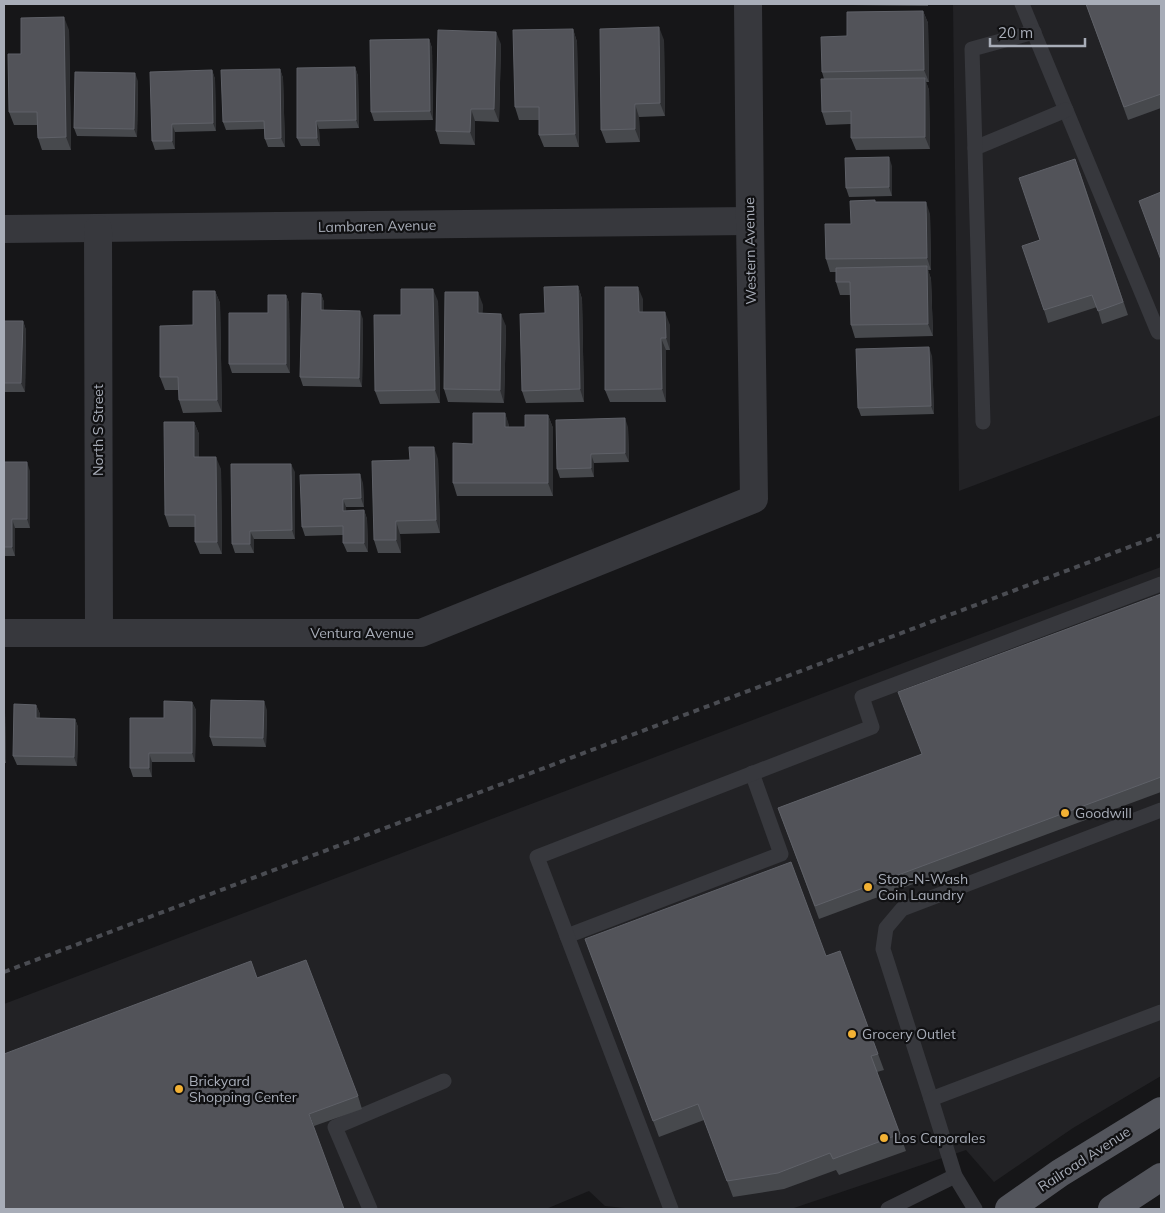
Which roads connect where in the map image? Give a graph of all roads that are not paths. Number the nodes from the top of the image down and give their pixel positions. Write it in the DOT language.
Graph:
graph roads {
  1 [pos="748,4"];
  2 [pos="1022,4"];
  3 [pos="1034,32"];
  4 [pos="1066,110"];
  5 [pos="975,148"];
  6 [pos="750,221"];
  7 [pos="4,229"];
  8 [pos="98,229"];
  9 [pos="1158,332"];
  10 [pos="983,422"];
  11 [pos="754,499"];
  12 [pos="1161,584"];
  13 [pos="99,632"];
  14 [pos="4,633"];
  15 [pos="752,773"];
  16 [pos="1161,810"];
  17 [pos="567,936"];
  18 [pos="1161,1012"];
  19 [pos="444,1081"];
  20 [pos="931,1099"];
  21 [pos="1161,1111"];
  22 [pos="955,1176"];
  23 [pos="1161,1177"];
  24 [pos="370,1209"];
  25 [pos="671,1209"];
  26 [pos="890,1209"];
  27 [pos="975,1209"];
  28 [pos="1009,1209"];
  29 [pos="1112,1209"];
  1 -- 6 [label="street, Western Avenue"];
  2 -- 3 [label="lane"];
  3 -- 4 [label="lane"];
  3 -- 5 [label="lane"];
  4 -- 5 [label="lane"];
  4 -- 9 [label="lane"];
  5 -- 10 [label="lane"];
  6 -- 8 [label="street, Lambaren Avenue"];
  6 -- 11 [label="street, Western Avenue"];
  7 -- 8 [label="street, Lambaren Avenue"];
  8 -- 13 [label="street, North S Street"];
  11 -- 13 [label="street, Ventura Avenue"];
  12 -- 15 [label="lane"];
  13 -- 14 [label="street, Ventura Avenue"];
  15 -- 17 [label="lane"];
  15 -- 17 [label="lane"];
  16 -- 20 [label="lane"];
  17 -- 25 [label="lane"];
  18 -- 20 [label="lane"];
  19 -- 24 [label="lane"];
  20 -- 22 [label="lane"];
  21 -- 28 [label="main road, Railroad Avenue"];
  22 -- 26 [label="lane"];
  22 -- 27 [label="lane"];
  23 -- 29 [label="main road"];
}
